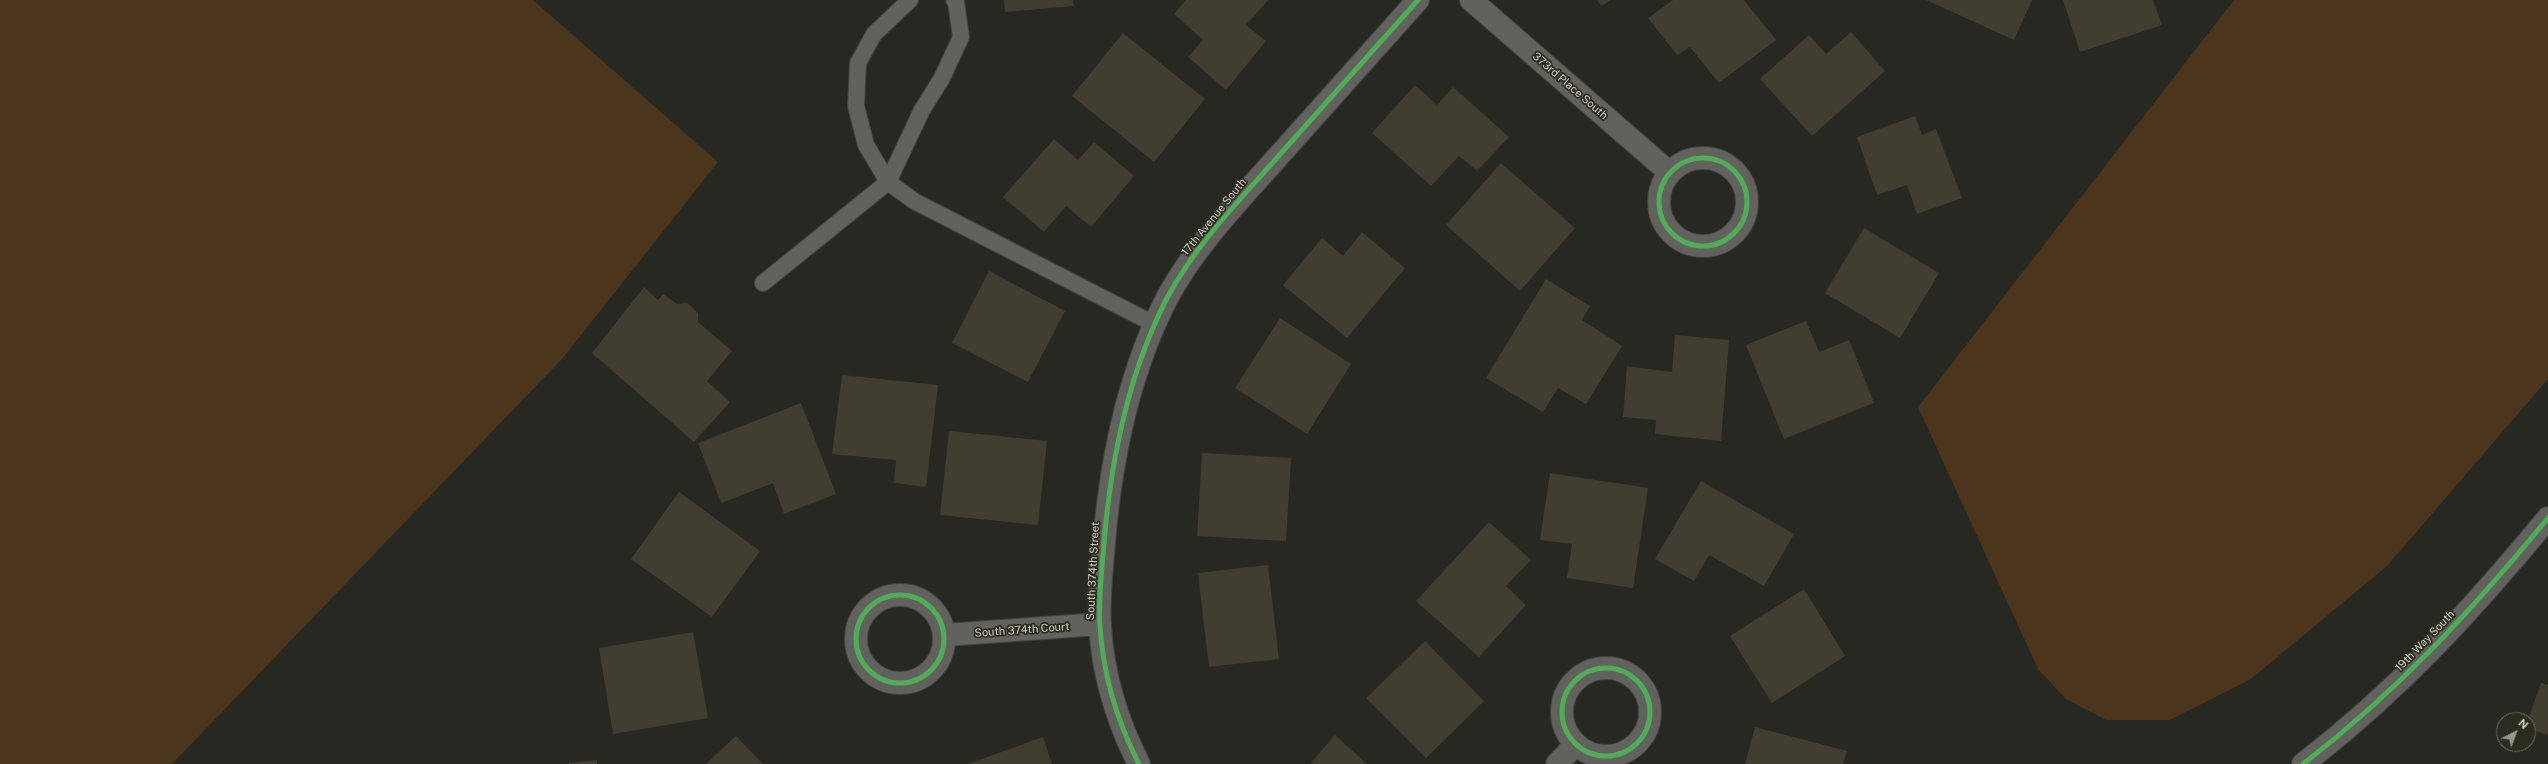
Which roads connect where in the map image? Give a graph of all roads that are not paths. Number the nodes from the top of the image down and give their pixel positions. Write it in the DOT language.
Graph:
graph roads {
  1 [pos="910,0"];
  2 [pos="954,0"];
  3 [pos="1418,0"];
  4 [pos="1471,0"];
  5 [pos="1670,173"];
  6 [pos="888,182"];
  7 [pos="763,283"];
  8 [pos="1154,324"];
  9 [pos="1106,516"];
  10 [pos="2548,518"];
  11 [pos="1100,624"];
  12 [pos="945,636"];
  13 [pos="1576,744"];
  14 [pos="1139,764"];
  15 [pos="1557,764"];
  16 [pos="2303,764"];
  1 -- 6 [label="lane"];
  2 -- 6 [label="lane"];
  3 -- 8 [label="street, 17th Avenue South"];
  4 -- 5 [label="street, 373rd Place South"];
  5 -- 5 [label="street"];
  6 -- 7 [label="lane"];
  6 -- 8 [label="lane"];
  8 -- 9 [label="street, 17th Avenue South"];
  9 -- 11 [label="street, South 374th Street"];
  10 -- 16 [label="street, 19th Way South"];
  11 -- 12 [label="street, South 374th Court"];
  11 -- 14 [label="street, South 374th Street"];
  12 -- 12 [label="street"];
  13 -- 15 [label="street"];
}
